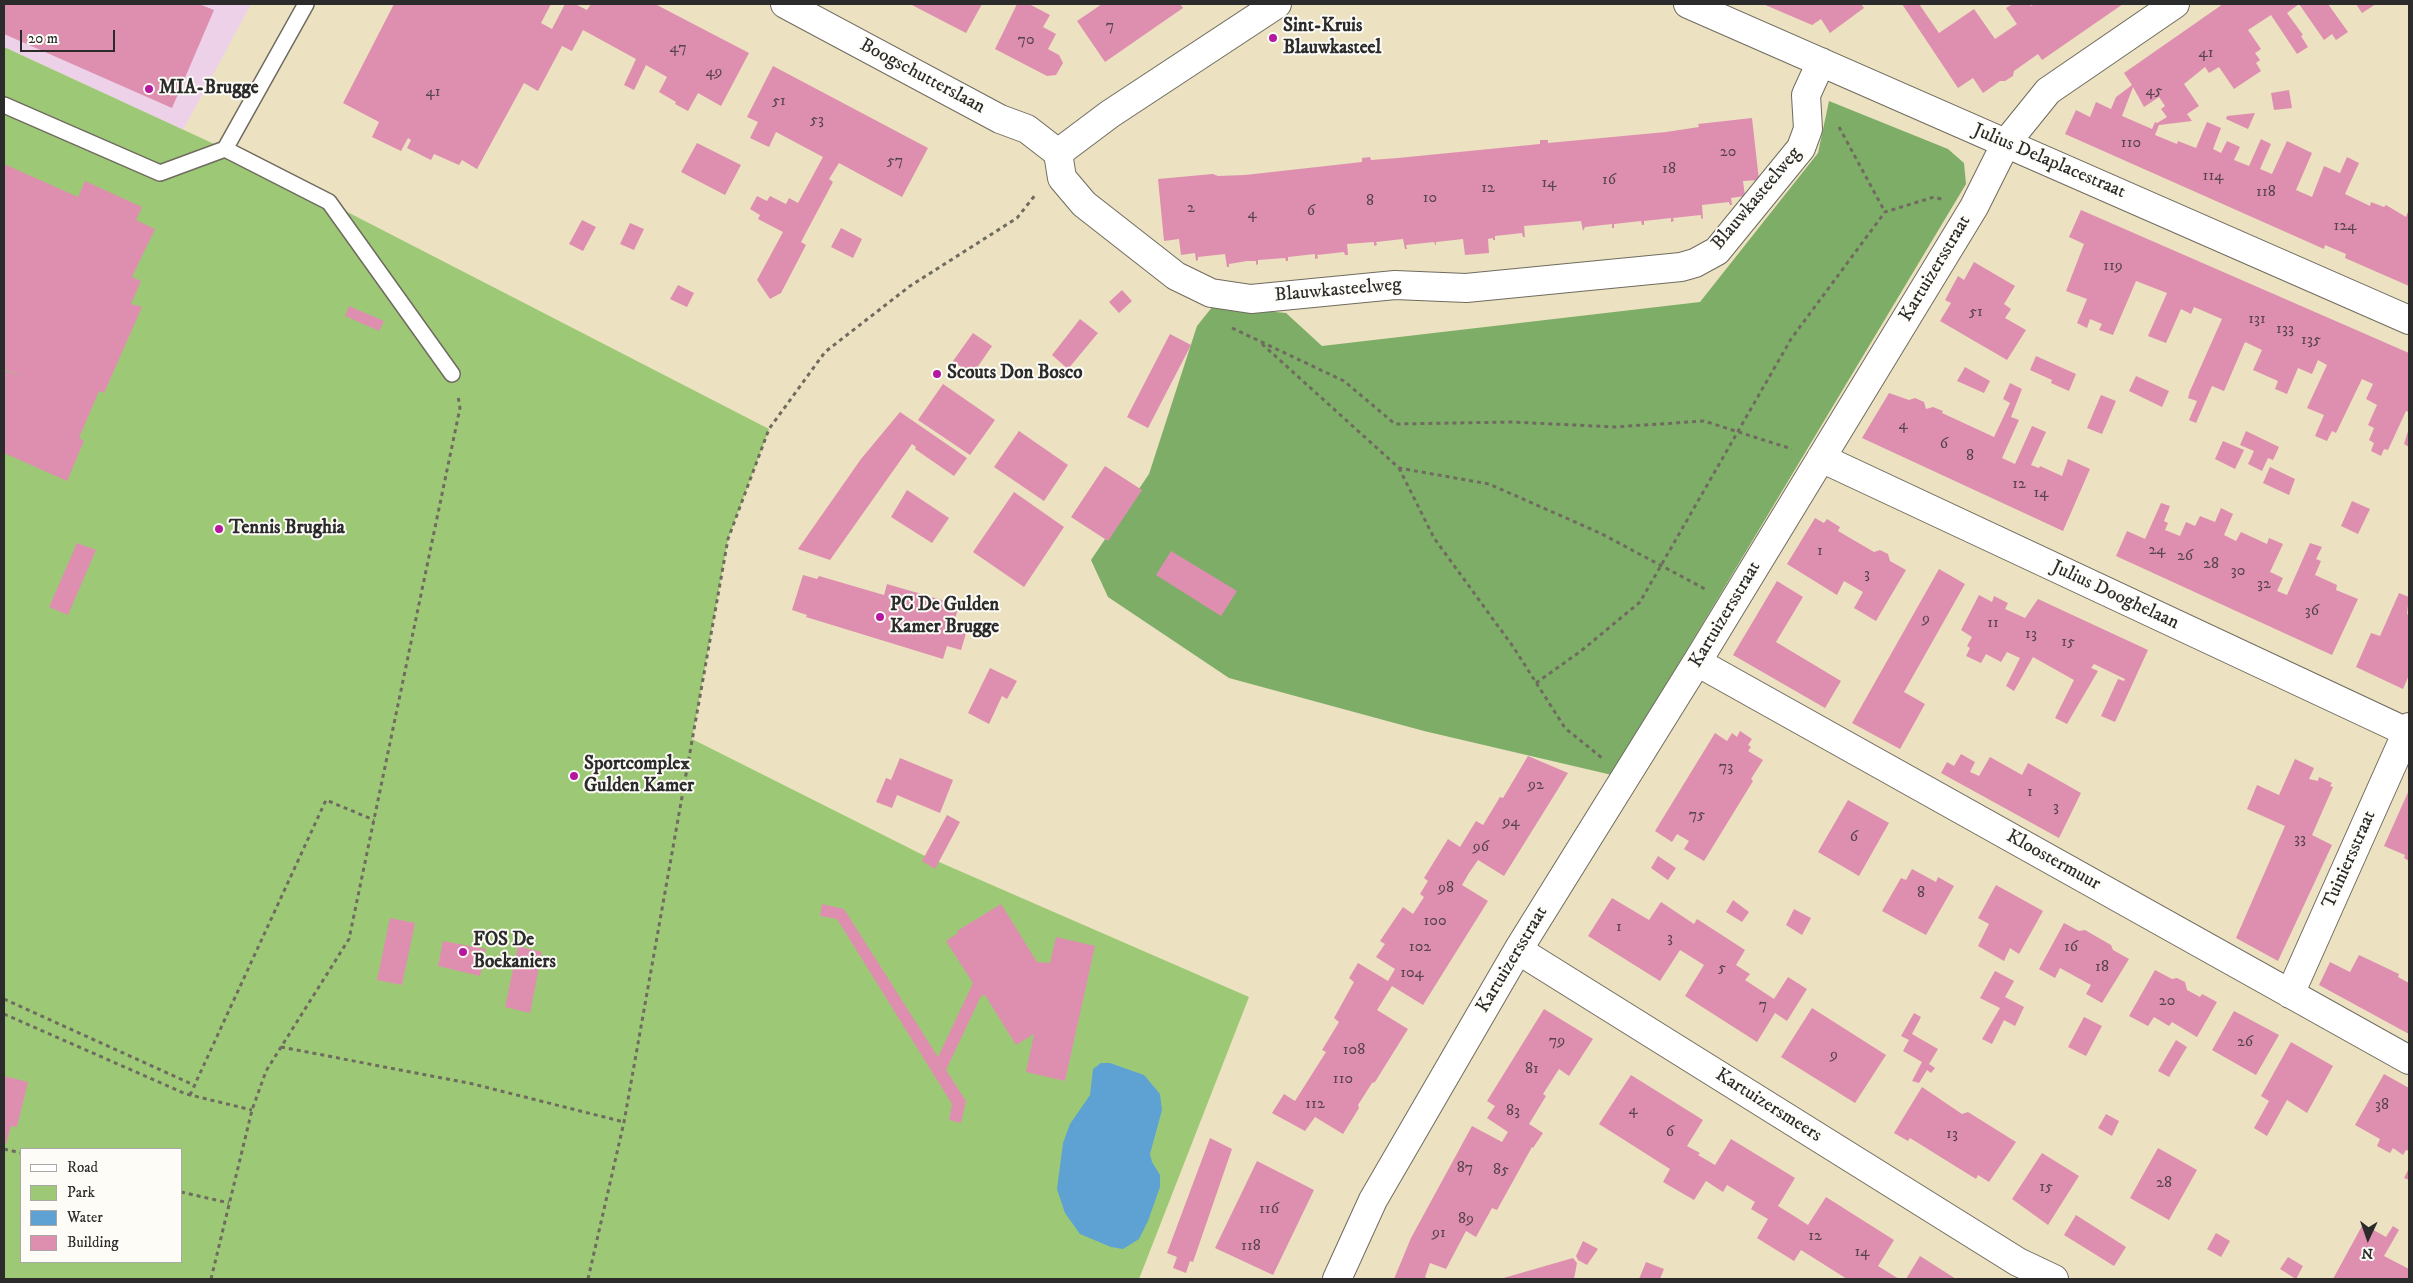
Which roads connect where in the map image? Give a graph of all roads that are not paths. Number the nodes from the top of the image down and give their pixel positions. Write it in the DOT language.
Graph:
graph roads {
  1 [pos="306,4"];
  2 [pos="785,4"];
  3 [pos="1277,4"];
  4 [pos="1688,4"];
  5 [pos="2175,4"];
  6 [pos="1821,62"];
  7 [pos="4,105"];
  8 [pos="2006,143"];
  9 [pos="225,149"];
  10 [pos="1058,152"];
  11 [pos="2409,320"];
  12 [pos="452,374"];
  13 [pos="1821,458"];
  14 [pos="1697,662"];
  15 [pos="2408,730"];
  16 [pos="1518,950"];
  17 [pos="2290,994"];
  18 [pos="2409,1060"];
  19 [pos="2020,1270"];
  20 [pos="1337,1279"];
  21 [pos="2054,1279"];
  1 -- 9 [label="lane"];
  2 -- 10 [label="street, Boogschutterslaan"];
  3 -- 10 [label="street"];
  4 -- 6 [label="street, Julius Delaplacestraat"];
  5 -- 8 [label="street, Kartuizersstraat"];
  6 -- 8 [label="street, Julius Delaplacestraat"];
  6 -- 10 [label="street, Blauwkasteelweg"];
  7 -- 9 [label="lane"];
  8 -- 11 [label="street, Julius Delaplacestraat"];
  8 -- 13 [label="street, Kartuizersstraat"];
  9 -- 12 [label="lane"];
  13 -- 14 [label="street, Kartuizersstraat"];
  13 -- 15 [label="street, Julius Dooghelaan"];
  14 -- 16 [label="street, Kartuizersstraat"];
  14 -- 17 [label="street, Kloostermuur"];
  15 -- 17 [label="street, Tuiniersstraat"];
  16 -- 19 [label="street, Kartuizersmeers"];
  16 -- 20 [label="street, Kartuizersstraat"];
  17 -- 18 [label="street, Kloostermuur"];
  19 -- 21 [label="street, Kartuizersmeers"];
}
